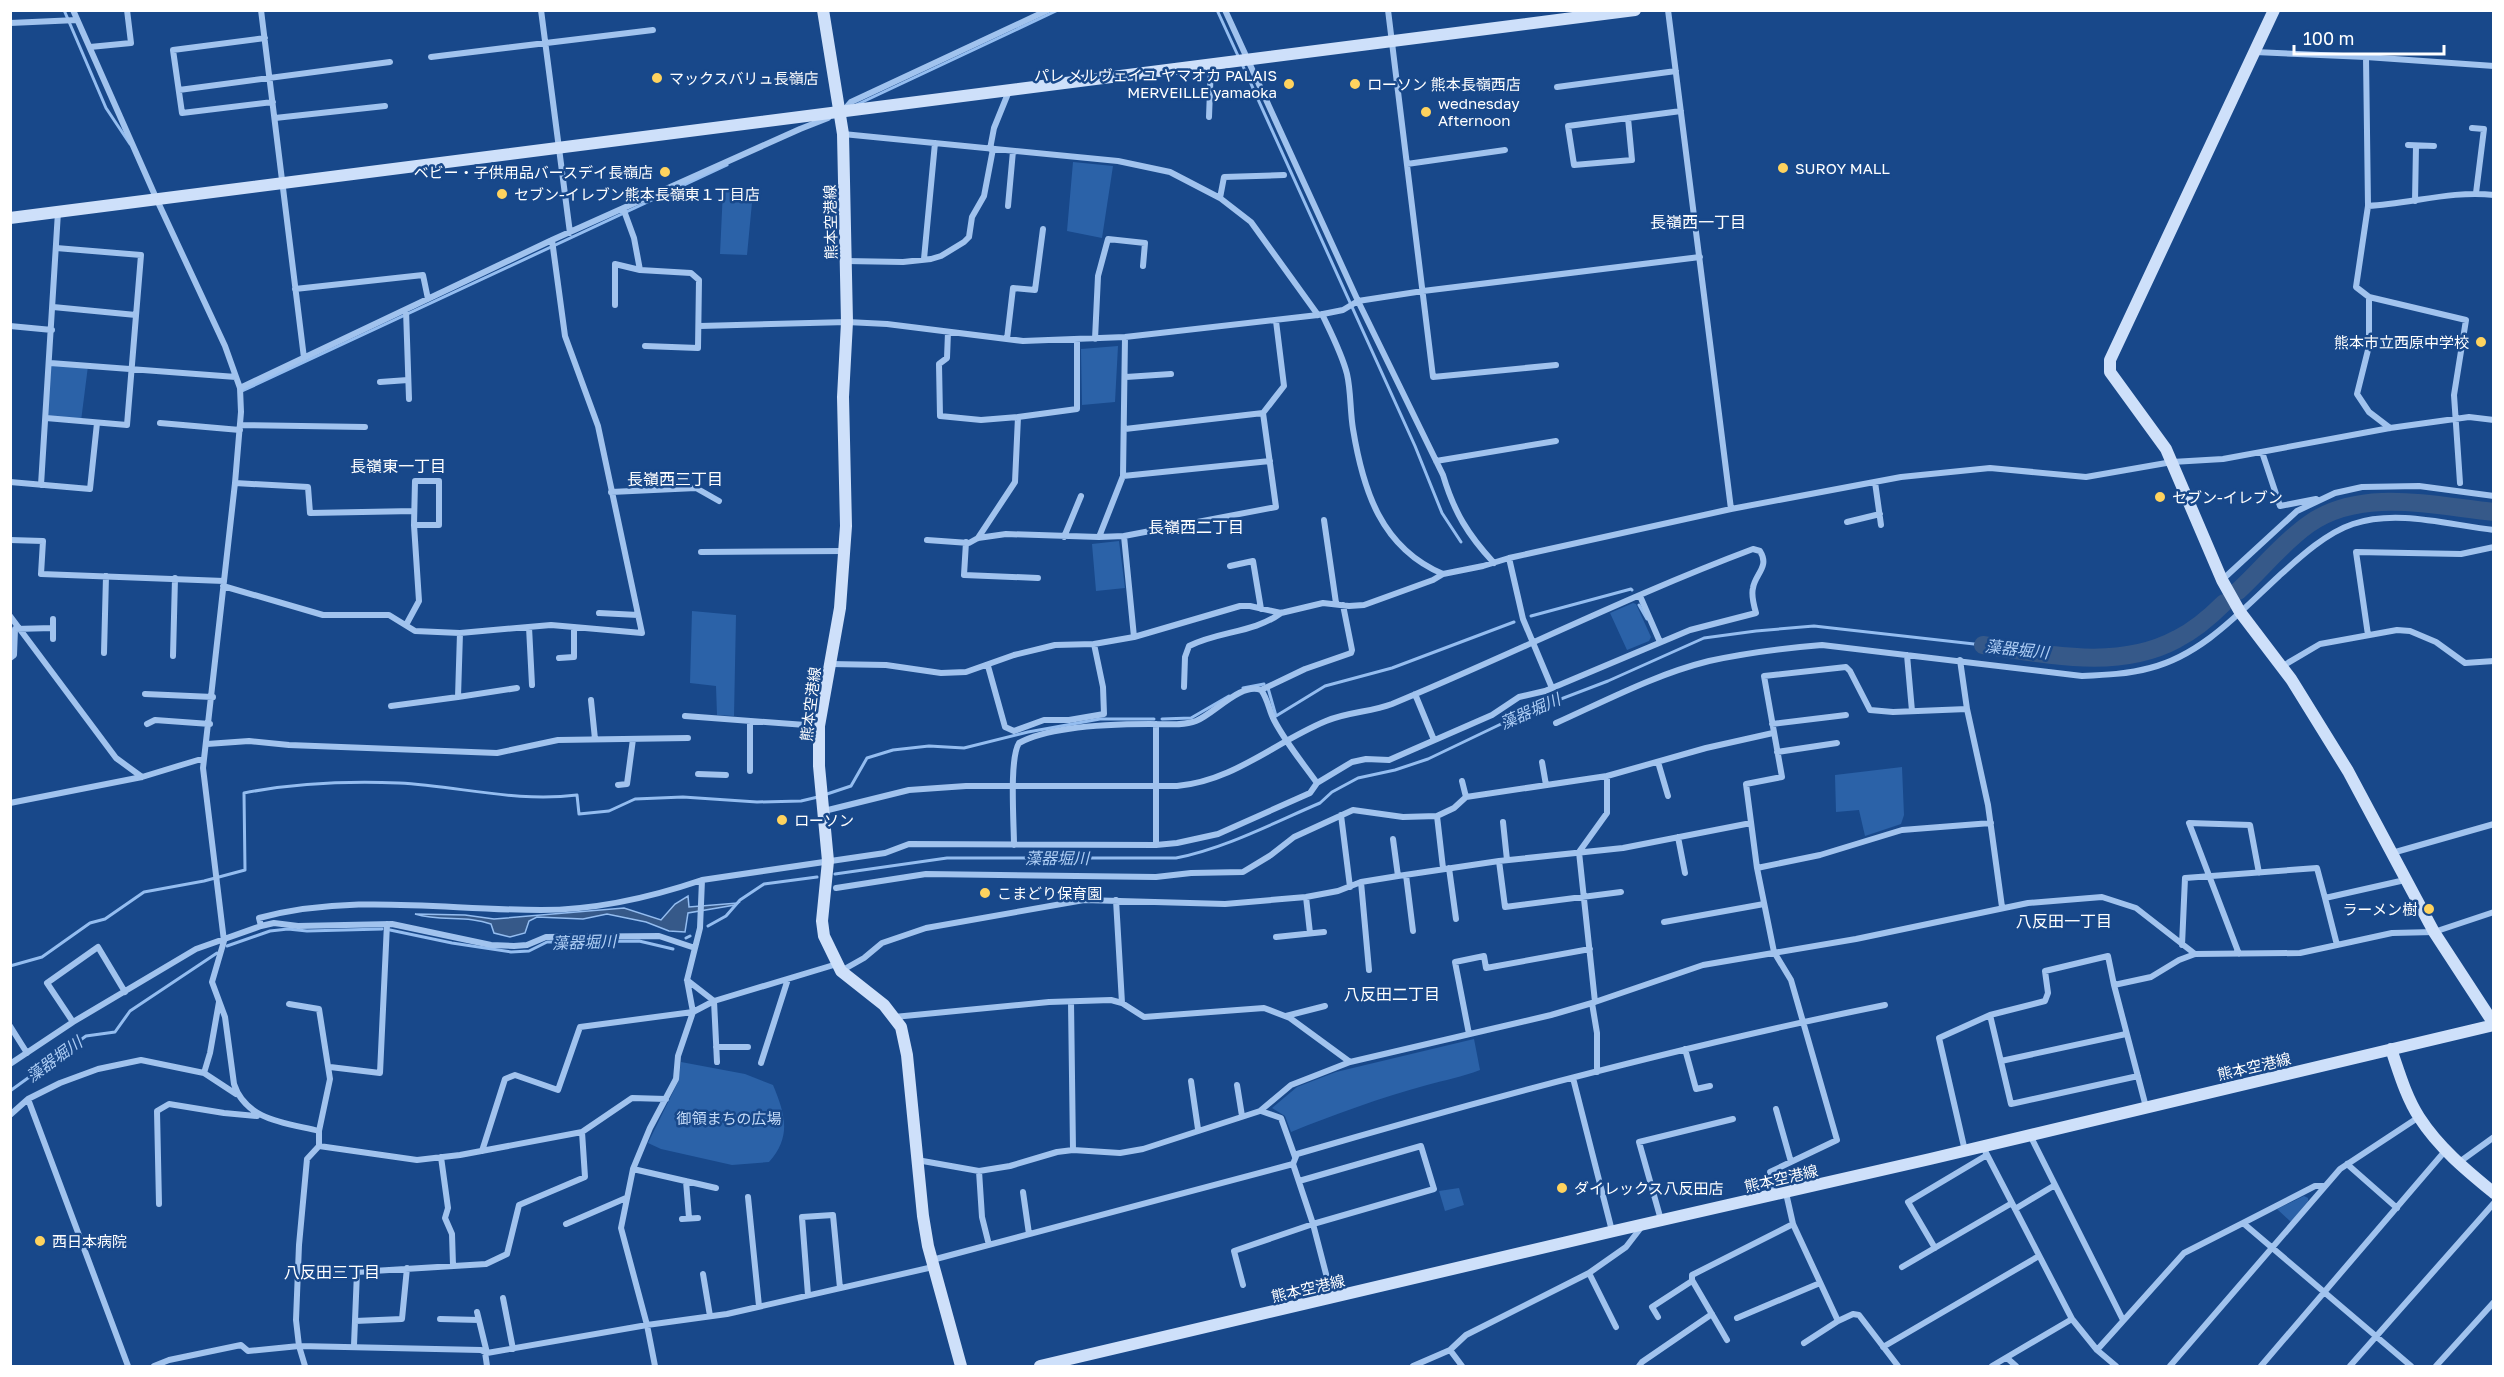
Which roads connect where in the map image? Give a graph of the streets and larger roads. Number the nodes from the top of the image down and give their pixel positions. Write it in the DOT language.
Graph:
graph roads {
  1 [pos="73,10"];
  2 [pos="127,10"];
  3 [pos="261,10"];
  4 [pos="541,10"];
  5 [pos="824,10"];
  6 [pos="1048,10"];
  7 [pos="1225,10"];
  8 [pos="1388,10"];
  9 [pos="1635,10"];
  10 [pos="1668,10"];
  11 [pos="2274,10"];
  12 [pos="77,20"];
  13 [pos="10,23"];
  14 [pos="653,30"];
  15 [pos="265,38"];
  16 [pos="1392,41"];
  17 [pos="545,43"];
  18 [pos="90,47"];
  19 [pos="2255,52"];
  20 [pos="431,57"];
  21 [pos="2366,57"];
  22 [pos="1249,60"];
  23 [pos="390,62"];
  24 [pos="1212,64"];
  25 [pos="2493,66"];
  26 [pos="1676,70"];
  27 [pos="269,78"];
  28 [pos="1557,87"];
  29 [pos="179,90"];
  30 [pos="1009,91"];
  31 [pos="273,102"];
  32 [pos="385,106"];
  33 [pos="1681,111"];
  34 [pos="840,114"];
  35 [pos="1209,117"];
  36 [pos="275,118"];
  37 [pos="1628,118"];
  38 [pos="2472,128"];
  39 [pos="843,134"];
  40 [pos="935,143"];
  41 [pos="2408,146"];
  42 [pos="2416,146"];
  43 [pos="2434,146"];
  44 [pos="558,148"];
  45 [pos="991,149"];
  46 [pos="1505,150"];
  47 [pos="1013,151"];
  48 [pos="1407,164"];
  49 [pos="1284,175"];
  50 [pos="283,182"];
  51 [pos="2476,193"];
  52 [pos="2493,195"];
  53 [pos="1220,198"];
  54 [pos="157,200"];
  55 [pos="2415,201"];
  56 [pos="1008,206"];
  57 [pos="2368,206"];
  58 [pos="623,208"];
  59 [pos="58,212"];
  60 [pos="10,218"];
  61 [pos="1043,229"];
  62 [pos="570,233"];
  63 [pos="552,241"];
  64 [pos="56,248"];
  65 [pos="1700,257"];
  66 [pos="924,259"];
  67 [pos="846,261"];
  68 [pos="1143,266"];
  69 [pos="640,270"];
  70 [pos="296,289"];
  71 [pos="1423,291"];
  72 [pos="2369,297"];
  73 [pos="428,299"];
  74 [pos="1358,301"];
  75 [pos="615,305"];
  76 [pos="53,307"];
  77 [pos="406,310"];
  78 [pos="136,315"];
  79 [pos="1320,315"];
  80 [pos="1276,321"];
  81 [pos="847,322"];
  82 [pos="10,326"];
  83 [pos="700,326"];
  84 [pos="52,330"];
  85 [pos="948,332"];
  86 [pos="1125,338"];
  87 [pos="1007,339"];
  88 [pos="1077,339"];
  89 [pos="1095,339"];
  90 [pos="645,346"];
  91 [pos="304,358"];
  92 [pos="50,363"];
  93 [pos="1556,365"];
  94 [pos="131,369"];
  95 [pos="1171,374"];
  96 [pos="236,377"];
  97 [pos="1126,377"];
  98 [pos="408,380"];
  99 [pos="380,382"];
  100 [pos="240,388"];
  101 [pos="409,399"];
  102 [pos="1263,413"];
  103 [pos="1018,417"];
  104 [pos="46,418"];
  105 [pos="2456,420"];
  106 [pos="2493,420"];
  107 [pos="97,423"];
  108 [pos="160,423"];
  109 [pos="365,427"];
  110 [pos="240,428"];
  111 [pos="2390,428"];
  112 [pos="1125,429"];
  113 [pos="1556,441"];
  114 [pos="2262,452"];
  115 [pos="1270,460"];
  116 [pos="1436,461"];
  117 [pos="2172,462"];
  118 [pos="1123,476"];
  119 [pos="10,482"];
  120 [pos="1875,482"];
  121 [pos="235,483"];
  122 [pos="2460,483"];
  123 [pos="41,485"];
  124 [pos="611,492"];
  125 [pos="1081,496"];
  126 [pos="2493,496"];
  127 [pos="2326,497"];
  128 [pos="719,501"];
  129 [pos="1731,509"];
  130 [pos="414,512"];
  131 [pos="1880,514"];
  132 [pos="1324,520"];
  133 [pos="1847,522"];
  134 [pos="414,525"];
  135 [pos="1881,525"];
  136 [pos="2493,530"];
  137 [pos="1124,536"];
  138 [pos="1064,537"];
  139 [pos="1099,537"];
  140 [pos="978,538"];
  141 [pos="10,540"];
  142 [pos="927,540"];
  143 [pos="966,542"];
  144 [pos="2493,547"];
  145 [pos="844,550"];
  146 [pos="701,552"];
  147 [pos="1509,558"];
  148 [pos="1494,562"];
  149 [pos="1230,566"];
  150 [pos="1443,574"];
  151 [pos="106,576"];
  152 [pos="175,578"];
  153 [pos="1038,578"];
  154 [pos="2222,580"];
  155 [pos="224,584"];
  156 [pos="1640,596"];
  157 [pos="1340,604"];
  158 [pos="1261,609"];
  159 [pos="2240,612"];
  160 [pos="599,613"];
  161 [pos="1281,613"];
  162 [pos="638,615"];
  163 [pos="10,616"];
  164 [pos="53,619"];
  165 [pos="406,625"];
  166 [pos="529,627"];
  167 [pos="574,627"];
  168 [pos="53,628"];
  169 [pos="21,629"];
  170 [pos="460,633"];
  171 [pos="2368,635"];
  172 [pos="1134,637"];
  173 [pos="53,639"];
  174 [pos="1533,642"];
  175 [pos="1660,642"];
  176 [pos="1094,644"];
  177 [pos="104,653"];
  178 [pos="1907,655"];
  179 [pos="174,656"];
  180 [pos="10,658"];
  181 [pos="559,658"];
  182 [pos="1960,660"];
  183 [pos="2493,661"];
  184 [pos="830,664"];
  185 [pos="988,666"];
  186 [pos="2281,667"];
  187 [pos="532,685"];
  188 [pos="1184,687"];
  189 [pos="517,688"];
  190 [pos="1552,688"];
  191 [pos="1261,690"];
  192 [pos="145,694"];
  193 [pos="1415,694"];
  194 [pos="213,697"];
  195 [pos="458,697"];
  196 [pos="591,700"];
  197 [pos="391,706"];
  198 [pos="1967,709"];
  199 [pos="1912,711"];
  200 [pos="1846,715"];
  201 [pos="684,716"];
  202 [pos="750,721"];
  203 [pos="1556,723"];
  204 [pos="147,724"];
  205 [pos="210,724"];
  206 [pos="1156,724"];
  207 [pos="1772,724"];
  208 [pos="819,726"];
  209 [pos="1773,733"];
  210 [pos="688,738"];
  211 [pos="633,739"];
  212 [pos="596,740"];
  213 [pos="1434,740"];
  214 [pos="1286,741"];
  215 [pos="1837,743"];
  216 [pos="207,744"];
  217 [pos="1777,752"];
  218 [pos="203,760"];
  219 [pos="1542,762"];
  220 [pos="1658,762"];
  221 [pos="750,771"];
  222 [pos="698,774"];
  223 [pos="726,775"];
  224 [pos="1607,776"];
  225 [pos="142,777"];
  226 [pos="1462,781"];
  227 [pos="1317,783"];
  228 [pos="618,785"];
  229 [pos="1546,785"];
  230 [pos="1155,786"];
  231 [pos="1014,787"];
  232 [pos="1668,796"];
  233 [pos="1466,797"];
  234 [pos="10,803"];
  235 [pos="823,807"];
  236 [pos="1341,815"];
  237 [pos="1437,816"];
  238 [pos="1503,822"];
  239 [pos="1751,823"];
  240 [pos="1991,824"];
  241 [pos="2493,824"];
  242 [pos="1678,837"];
  243 [pos="1393,839"];
  244 [pos="1014,845"];
  245 [pos="1156,845"];
  246 [pos="1579,852"];
  247 [pos="2392,853"];
  248 [pos="1508,860"];
  249 [pos="828,861"];
  250 [pos="1499,861"];
  251 [pos="1446,868"];
  252 [pos="1757,868"];
  253 [pos="1685,873"];
  254 [pos="2259,873"];
  255 [pos="1406,874"];
  256 [pos="1398,876"];
  257 [pos="2210,876"];
  258 [pos="702,880"];
  259 [pos="2405,880"];
  260 [pos="1360,882"];
  261 [pos="1350,887"];
  262 [pos="836,888"];
  263 [pos="1621,892"];
  264 [pos="1306,897"];
  265 [pos="1583,897"];
  266 [pos="2325,898"];
  267 [pos="1116,900"];
  268 [pos="1764,904"];
  269 [pos="2002,907"];
  270 [pos="2493,912"];
  271 [pos="1456,919"];
  272 [pos="1664,922"];
  273 [pos="387,924"];
  274 [pos="261,926"];
  275 [pos="1413,931"];
  276 [pos="1324,932"];
  277 [pos="2434,932"];
  278 [pos="1310,933"];
  279 [pos="1276,937"];
  280 [pos="224,941"];
  281 [pos="2182,945"];
  282 [pos="2337,945"];
  283 [pos="695,948"];
  284 [pos="1590,949"];
  285 [pos="1774,952"];
  286 [pos="2195,954"];
  287 [pos="2239,954"];
  288 [pos="839,968"];
  289 [pos="1369,970"];
  290 [pos="788,979"];
  291 [pos="687,980"];
  292 [pos="2114,985"];
  293 [pos="125,992"];
  294 [pos="714,1001"];
  295 [pos="219,1002"];
  296 [pos="1071,1002"];
  297 [pos="1122,1003"];
  298 [pos="1594,1003"];
  299 [pos="288,1004"];
  300 [pos="1885,1005"];
  301 [pos="1325,1006"];
  302 [pos="693,1012"];
  303 [pos="1990,1015"];
  304 [pos="1286,1016"];
  305 [pos="894,1017"];
  306 [pos="73,1022"];
  307 [pos="1803,1022"];
  308 [pos="2493,1025"];
  309 [pos="10,1026"];
  310 [pos="1469,1034"];
  311 [pos="2126,1034"];
  312 [pos="716,1047"];
  313 [pos="748,1047"];
  314 [pos="2391,1048"];
  315 [pos="1685,1049"];
  316 [pos="27,1053"];
  317 [pos="2001,1061"];
  318 [pos="717,1062"];
  319 [pos="1350,1062"];
  320 [pos="761,1063"];
  321 [pos="10,1064"];
  322 [pos="330,1067"];
  323 [pos="1597,1072"];
  324 [pos="204,1073"];
  325 [pos="2138,1076"];
  326 [pos="1573,1078"];
  327 [pos="1191,1081"];
  328 [pos="1237,1085"];
  329 [pos="1710,1086"];
  330 [pos="237,1095"];
  331 [pos="28,1099"];
  332 [pos="666,1099"];
  333 [pos="2146,1107"];
  334 [pos="1776,1109"];
  335 [pos="1260,1111"];
  336 [pos="10,1115"];
  337 [pos="258,1116"];
  338 [pos="1242,1116"];
  339 [pos="2419,1117"];
  340 [pos="1733,1119"];
  341 [pos="1198,1129"];
  342 [pos="319,1131"];
  343 [pos="582,1132"];
  344 [pos="2030,1135"];
  345 [pos="2493,1137"];
  346 [pos="319,1146"];
  347 [pos="1073,1150"];
  348 [pos="482,1151"];
  349 [pos="1965,1151"];
  350 [pos="1985,1151"];
  351 [pos="2445,1151"];
  352 [pos="441,1157"];
  353 [pos="917,1160"];
  354 [pos="1294,1161"];
  355 [pos="1791,1162"];
  356 [pos="2458,1163"];
  357 [pos="2347,1164"];
  358 [pos="633,1169"];
  359 [pos="979,1171"];
  360 [pos="686,1181"];
  361 [pos="1299,1181"];
  362 [pos="2055,1185"];
  363 [pos="2324,1186"];
  364 [pos="716,1188"];
  365 [pos="1023,1192"];
  366 [pos="1786,1193"];
  367 [pos="2493,1193"];
  368 [pos="1771,1196"];
  369 [pos="748,1197"];
  370 [pos="626,1198"];
  371 [pos="2493,1203"];
  372 [pos="159,1204"];
  373 [pos="2014,1206"];
  374 [pos="2397,1208"];
  375 [pos="698,1218"];
  376 [pos="1661,1220"];
  377 [pos="2243,1223"];
  378 [pos="566,1224"];
  379 [pos="1313,1224"];
  380 [pos="1643,1224"];
  381 [pos="1793,1224"];
  382 [pos="1612,1231"];
  383 [pos="1029,1234"];
  384 [pos="988,1245"];
  385 [pos="1935,1248"];
  386 [pos="2271,1249"];
  387 [pos="2039,1256"];
  388 [pos="933,1264"];
  389 [pos="453,1265"];
  390 [pos="1902,1267"];
  391 [pos="406,1268"];
  392 [pos="1589,1273"];
  393 [pos="703,1274"];
  394 [pos="1692,1281"];
  395 [pos="1820,1283"];
  396 [pos="1243,1286"];
  397 [pos="840,1288"];
  398 [pos="2325,1293"];
  399 [pos="808,1295"];
  400 [pos="503,1298"];
  401 [pos="1332,1298"];
  402 [pos="2493,1302"];
  403 [pos="759,1306"];
  404 [pos="477,1312"];
  405 [pos="1712,1314"];
  406 [pos="710,1316"];
  407 [pos="1658,1317"];
  408 [pos="1737,1318"];
  409 [pos="441,1319"];
  410 [pos="2072,1319"];
  411 [pos="479,1320"];
  412 [pos="2123,1320"];
  413 [pos="355,1321"];
  414 [pos="1838,1321"];
  415 [pos="647,1324"];
  416 [pos="1616,1327"];
  417 [pos="2376,1337"];
  418 [pos="1727,1340"];
  419 [pos="1804,1343"];
  420 [pos="299,1346"];
  421 [pos="354,1346"];
  422 [pos="1883,1347"];
  423 [pos="513,1348"];
  424 [pos="1449,1350"];
  425 [pos="2097,1350"];
  426 [pos="486,1353"];
  427 [pos="2007,1358"];
  428 [pos="170,1364"];
  429 [pos="128,1366"];
  430 [pos="154,1366"];
  431 [pos="305,1366"];
  432 [pos="487,1366"];
  433 [pos="655,1366"];
  434 [pos="961,1366"];
  435 [pos="1040,1366"];
  436 [pos="1413,1366"];
  437 [pos="1462,1366"];
  438 [pos="1639,1366"];
  439 [pos="1898,1366"];
  440 [pos="1992,1366"];
  441 [pos="2016,1366"];
  442 [pos="2116,1366"];
  443 [pos="2170,1366"];
  444 [pos="2261,1366"];
  445 [pos="2350,1366"];
  446 [pos="2410,1366"];
  447 [pos="2436,1366"];
  1 -- 12 [label="street"];
  2 -- 18 [label="street"];
  3 -- 15 [label="street"];
  4 -- 17 [label="street"];
  5 -- 34 [label="street, 熊本空港線"];
  6 -- 34 [label="street"];
  7 -- 22 [label="street"];
  8 -- 16 [label="street"];
  9 -- 16 [label="street"];
  10 -- 26 [label="street"];
  11 -- 19 [label="street"];
  12 -- 13 [label="street"];
  12 -- 18 [label="street"];
  14 -- 17 [label="street"];
  15 -- 27 [label="street"];
  15 -- 29 [label="street"];
  16 -- 22 [label="street"];
  16 -- 48 [label="street"];
  17 -- 20 [label="street"];
  17 -- 44 [label="street"];
  18 -- 54 [label="street"];
  19 -- 21 [label="street"];
  19 -- 117 [label="street"];
  21 -- 25 [label="street"];
  21 -- 57 [label="street"];
  22 -- 24 [label="street"];
  22 -- 74 [label="street"];
  23 -- 27 [label="street"];
  24 -- 30 [label="street"];
  24 -- 35 [label="street"];
  26 -- 28 [label="street"];
  26 -- 33 [label="street"];
  27 -- 29 [label="street"];
  27 -- 31 [label="street"];
  29 -- 31 [label="street"];
  30 -- 34 [label="street"];
  30 -- 45 [label="street"];
  31 -- 36 [label="street"];
  32 -- 36 [label="street"];
  33 -- 37 [label="street"];
  33 -- 65 [label="street"];
  34 -- 39 [label="street, 熊本空港線"];
  34 -- 44 [label="street"];
  34 -- 58 [label="street"];
  36 -- 50 [label="street"];
  37 -- 37 [label="street"];
  38 -- 51 [label="street"];
  39 -- 40 [label="street"];
  39 -- 67 [label="street, 熊本空港線"];
  40 -- 45 [label="street"];
  40 -- 66 [label="street"];
  41 -- 42 [label="street"];
  42 -- 43 [label="street"];
  42 -- 55 [label="street"];
  44 -- 50 [label="street"];
  44 -- 62 [label="street"];
  45 -- 47 [label="street"];
  45 -- 66 [label="street"];
  46 -- 48 [label="street"];
  47 -- 53 [label="street"];
  47 -- 56 [label="street"];
  48 -- 71 [label="street"];
  49 -- 53 [label="street"];
  50 -- 54 [label="street"];
  50 -- 70 [label="street"];
  51 -- 52 [label="street"];
  51 -- 55 [label="street"];
  53 -- 79 [label="street"];
  54 -- 59 [label="street"];
  54 -- 96 [label="street"];
  55 -- 57 [label="street"];
  57 -- 72 [label="street"];
  58 -- 62 [label="street"];
  58 -- 69 [label="street"];
  59 -- 60 [label="street"];
  59 -- 64 [label="street"];
  61 -- 87 [label="street"];
  62 -- 63 [label="street"];
  63 -- 73 [label="street"];
  63 -- 124 [label="street"];
  64 -- 76 [label="street"];
  64 -- 78 [label="street"];
  65 -- 71 [label="street"];
  65 -- 129 [label="street"];
  66 -- 67 [label="street"];
  67 -- 81 [label="street, 熊本空港線"];
  68 -- 89 [label="street"];
  69 -- 75 [label="street"];
  69 -- 83 [label="street"];
  70 -- 73 [label="street"];
  70 -- 91 [label="street"];
  71 -- 74 [label="street"];
  71 -- 93 [label="street"];
  72 -- 105 [label="street"];
  72 -- 111 [label="street"];
  73 -- 77 [label="street"];
  74 -- 79 [label="street"];
  74 -- 116 [label="street"];
  76 -- 78 [label="street"];
  76 -- 84 [label="street"];
  77 -- 91 [label="street"];
  77 -- 98 [label="street"];
  78 -- 94 [label="street"];
  79 -- 80 [label="street"];
  79 -- 150 [label="street"];
  80 -- 86 [label="street"];
  80 -- 102 [label="street"];
  81 -- 83 [label="street"];
  81 -- 85 [label="street"];
  81 -- 145 [label="street, 熊本空港線"];
  82 -- 84 [label="street"];
  83 -- 90 [label="street"];
  84 -- 92 [label="street"];
  85 -- 87 [label="street"];
  85 -- 103 [label="street"];
  86 -- 89 [label="street"];
  86 -- 97 [label="street"];
  87 -- 88 [label="street"];
  88 -- 89 [label="street"];
  88 -- 103 [label="street"];
  91 -- 100 [label="street"];
  92 -- 94 [label="street"];
  92 -- 104 [label="street"];
  94 -- 96 [label="street"];
  94 -- 107 [label="street"];
  95 -- 97 [label="street"];
  96 -- 100 [label="street"];
  97 -- 112 [label="street"];
  98 -- 99 [label="street"];
  98 -- 101 [label="street"];
  100 -- 110 [label="street"];
  102 -- 112 [label="street"];
  102 -- 115 [label="street"];
  103 -- 140 [label="street"];
  104 -- 107 [label="street"];
  104 -- 123 [label="street"];
  105 -- 106 [label="street"];
  105 -- 111 [label="street"];
  105 -- 122 [label="street"];
  107 -- 123 [label="street"];
  108 -- 110 [label="street"];
  109 -- 110 [label="street"];
  110 -- 121 [label="street"];
  111 -- 114 [label="street"];
  112 -- 118 [label="street"];
  113 -- 116 [label="street"];
  114 -- 117 [label="street"];
  114 -- 127 [label="street"];
  115 -- 118 [label="street"];
  115 -- 137 [label="street"];
  116 -- 148 [label="street"];
  117 -- 120 [label="street"];
  117 -- 154 [label="street"];
  118 -- 139 [label="street"];
  119 -- 123 [label="street"];
  120 -- 129 [label="street"];
  120 -- 131 [label="street"];
  121 -- 130 [label="street"];
  121 -- 155 [label="street"];
  124 -- 128 [label="street"];
  124 -- 162 [label="street"];
  125 -- 138 [label="street"];
  126 -- 127 [label="street"];
  127 -- 154 [label="street"];
  129 -- 147 [label="street"];
  130 -- 134 [label="street"];
  130 -- 134 [label="street"];
  131 -- 133 [label="street"];
  131 -- 135 [label="street"];
  132 -- 157 [label="street"];
  134 -- 165 [label="street"];
  136 -- 159 [label="street"];
  137 -- 139 [label="street"];
  137 -- 172 [label="street"];
  138 -- 139 [label="street"];
  138 -- 140 [label="street"];
  140 -- 143 [label="street"];
  141 -- 151 [label="street"];
  142 -- 143 [label="street"];
  143 -- 153 [label="street"];
  144 -- 171 [label="street"];
  145 -- 146 [label="street"];
  145 -- 184 [label="street, 熊本空港線"];
  147 -- 148 [label="street"];
  147 -- 174 [label="street"];
  148 -- 150 [label="street"];
  149 -- 158 [label="street"];
  150 -- 157 [label="street"];
  151 -- 152 [label="street"];
  151 -- 177 [label="street"];
  152 -- 155 [label="street"];
  152 -- 179 [label="street"];
  154 -- 159 [label="street"];
  155 -- 165 [label="street"];
  155 -- 194 [label="street"];
  156 -- 174 [label="street"];
  156 -- 175 [label="street"];
  156 -- 175 [label="street"];
  157 -- 161 [label="street"];
  157 -- 191 [label="street"];
  158 -- 161 [label="street"];
  158 -- 172 [label="street"];
  159 -- 182 [label="street"];
  159 -- 186 [label="street"];
  160 -- 162 [label="street"];
  161 -- 188 [label="street"];
  162 -- 167 [label="street"];
  163 -- 169 [label="street"];
  164 -- 168 [label="street"];
  165 -- 170 [label="street"];
  166 -- 167 [label="street"];
  166 -- 170 [label="street"];
  166 -- 187 [label="street"];
  167 -- 181 [label="street"];
  168 -- 169 [label="street"];
  168 -- 173 [label="street"];
  169 -- 180 [label="street"];
  169 -- 225 [label="street"];
  170 -- 195 [label="street"];
  171 -- 183 [label="street"];
  171 -- 186 [label="street"];
  172 -- 176 [label="street"];
  174 -- 190 [label="street"];
  174 -- 193 [label="street"];
  175 -- 190 [label="street"];
  176 -- 185 [label="street"];
  176 -- 185 [label="street"];
  178 -- 182 [label="street"];
  178 -- 199 [label="street"];
  178 -- 203 [label="street"];
  182 -- 198 [label="street"];
  184 -- 185 [label="street"];
  184 -- 208 [label="street, 熊本空港線"];
  186 -- 247 [label="street"];
  189 -- 195 [label="street"];
  190 -- 213 [label="street"];
  191 -- 206 [label="street"];
  191 -- 214 [label="street"];
  192 -- 194 [label="street"];
  193 -- 213 [label="street"];
  193 -- 214 [label="street"];
  194 -- 205 [label="street"];
  195 -- 197 [label="street"];
  196 -- 212 [label="street"];
  198 -- 199 [label="street"];
  198 -- 240 [label="street"];
  199 -- 207 [label="street"];
  200 -- 207 [label="street"];
  201 -- 202 [label="street"];
  202 -- 208 [label="street"];
  202 -- 221 [label="street"];
  204 -- 205 [label="street"];
  205 -- 216 [label="street"];
  206 -- 230 [label="street"];
  206 -- 231 [label="street"];
  207 -- 209 [label="street"];
  208 -- 235 [label="street, 熊本空港線"];
  209 -- 217 [label="street"];
  209 -- 220 [label="street"];
  210 -- 211 [label="street"];
  211 -- 212 [label="street"];
  211 -- 228 [label="street"];
  212 -- 216 [label="street"];
  213 -- 227 [label="street"];
  214 -- 227 [label="street"];
  214 -- 230 [label="street"];
  215 -- 217 [label="street"];
  216 -- 218 [label="street"];
  217 -- 239 [label="street"];
  218 -- 225 [label="street"];
  218 -- 280 [label="street"];
  219 -- 229 [label="street"];
  220 -- 224 [label="street"];
  220 -- 232 [label="street"];
  222 -- 223 [label="street"];
  224 -- 229 [label="street"];
  224 -- 246 [label="street"];
  225 -- 234 [label="street"];
  226 -- 233 [label="street"];
  227 -- 245 [label="street"];
  229 -- 233 [label="street"];
  230 -- 231 [label="street"];
  230 -- 245 [label="street"];
  231 -- 235 [label="street"];
  231 -- 244 [label="street"];
  233 -- 237 [label="street"];
  235 -- 249 [label="street, 熊本空港線"];
  236 -- 237 [label="street"];
  236 -- 261 [label="street"];
  236 -- 262 [label="street"];
  237 -- 251 [label="street"];
  238 -- 248 [label="street"];
  239 -- 242 [label="street"];
  239 -- 252 [label="street"];
  240 -- 252 [label="street"];
  240 -- 269 [label="street"];
  241 -- 247 [label="street"];
  242 -- 246 [label="street"];
  242 -- 253 [label="street"];
  243 -- 256 [label="street"];
  244 -- 245 [label="street"];
  244 -- 249 [label="street"];
  246 -- 248 [label="street"];
  246 -- 265 [label="street"];
  247 -- 259 [label="street"];
  248 -- 250 [label="street"];
  249 -- 258 [label="street"];
  249 -- 288 [label="street, 熊本空港線"];
  250 -- 251 [label="street"];
  250 -- 265 [label="street"];
  251 -- 255 [label="street"];
  251 -- 271 [label="street"];
  252 -- 268 [label="street"];
  254 -- 257 [label="street"];
  254 -- 257 [label="street"];
  254 -- 266 [label="street"];
  255 -- 256 [label="street"];
  255 -- 275 [label="street"];
  256 -- 260 [label="street"];
  257 -- 281 [label="street"];
  257 -- 287 [label="street"];
  258 -- 274 [label="street"];
  258 -- 283 [label="street"];
  259 -- 266 [label="street"];
  259 -- 277 [label="street"];
  260 -- 261 [label="street"];
  260 -- 289 [label="street"];
  261 -- 264 [label="street"];
  263 -- 265 [label="street"];
  264 -- 267 [label="street"];
  264 -- 278 [label="street"];
  265 -- 284 [label="street"];
  266 -- 282 [label="street"];
  267 -- 288 [label="street"];
  267 -- 297 [label="street"];
  268 -- 272 [label="street"];
  268 -- 285 [label="street"];
  269 -- 281 [label="street"];
  269 -- 285 [label="street"];
  270 -- 277 [label="street"];
  273 -- 274 [label="street"];
  273 -- 283 [label="street"];
  273 -- 322 [label="street"];
  274 -- 280 [label="street"];
  276 -- 278 [label="street"];
  277 -- 282 [label="street"];
  277 -- 308 [label="street"];
  278 -- 279 [label="street"];
  280 -- 293 [label="street"];
  280 -- 295 [label="street"];
  281 -- 286 [label="street"];
  282 -- 287 [label="street"];
  283 -- 291 [label="street"];
  284 -- 298 [label="street"];
  284 -- 310 [label="street"];
  285 -- 298 [label="street"];
  285 -- 307 [label="street"];
  286 -- 287 [label="street"];
  286 -- 292 [label="street"];
  288 -- 290 [label="street"];
  288 -- 305 [label="street, 熊本空港線"];
  290 -- 294 [label="street"];
  290 -- 320 [label="street"];
  291 -- 294 [label="street"];
  291 -- 302 [label="street"];
  292 -- 303 [label="street"];
  292 -- 311 [label="street"];
  293 -- 306 [label="street"];
  293 -- 306 [label="street"];
  294 -- 302 [label="street"];
  294 -- 312 [label="street"];
  295 -- 324 [label="street"];
  295 -- 330 [label="street"];
  296 -- 297 [label="street"];
  296 -- 305 [label="street"];
  296 -- 347 [label="street"];
  297 -- 304 [label="street"];
  298 -- 310 [label="street"];
  298 -- 323 [label="street"];
  299 -- 322 [label="street"];
  300 -- 307 [label="street"];
  301 -- 304 [label="street"];
  302 -- 332 [label="street"];
  302 -- 348 [label="street"];
  303 -- 317 [label="street"];
  303 -- 349 [label="street"];
  304 -- 319 [label="street"];
  305 -- 353 [label="street, 熊本空港線"];
  306 -- 316 [label="street"];
  307 -- 315 [label="street"];
  307 -- 355 [label="street"];
  308 -- 314 [label="street, 熊本空港線"];
  309 -- 316 [label="street"];
  310 -- 319 [label="street"];
  311 -- 317 [label="street"];
  311 -- 325 [label="street"];
  312 -- 313 [label="street"];
  312 -- 318 [label="street"];
  314 -- 333 [label="street, 熊本空港線"];
  314 -- 339 [label="street"];
  315 -- 323 [label="street"];
  315 -- 329 [label="street"];
  316 -- 321 [label="street"];
  317 -- 325 [label="street"];
  319 -- 335 [label="street"];
  322 -- 342 [label="street"];
  323 -- 326 [label="street"];
  324 -- 330 [label="street"];
  324 -- 331 [label="street"];
  325 -- 333 [label="street"];
  326 -- 354 [label="street"];
  326 -- 382 [label="street"];
  327 -- 341 [label="street"];
  328 -- 338 [label="street"];
  330 -- 337 [label="street"];
  331 -- 336 [label="street"];
  331 -- 429 [label="street"];
  332 -- 343 [label="street"];
  332 -- 358 [label="street"];
  333 -- 344 [label="street, 熊本空港線"];
  334 -- 355 [label="street"];
  335 -- 338 [label="street"];
  335 -- 354 [label="street"];
  337 -- 342 [label="street"];
  337 -- 372 [label="street"];
  338 -- 341 [label="street"];
  339 -- 351 [label="street"];
  339 -- 357 [label="street"];
  340 -- 376 [label="street"];
  341 -- 347 [label="street"];
  342 -- 346 [label="street"];
  343 -- 348 [label="street"];
  343 -- 389 [label="street"];
  344 -- 350 [label="street, 熊本空港線"];
  344 -- 362 [label="street"];
  345 -- 356 [label="street"];
  346 -- 352 [label="street"];
  346 -- 420 [label="street"];
  347 -- 359 [label="street"];
  348 -- 352 [label="street"];
  349 -- 350 [label="street, 熊本空港線"];
  349 -- 366 [label="street, 熊本空港線"];
  350 -- 373 [label="street"];
  350 -- 385 [label="street"];
  351 -- 356 [label="street"];
  351 -- 374 [label="street"];
  352 -- 389 [label="street"];
  353 -- 359 [label="street"];
  353 -- 388 [label="street, 熊本空港線"];
  354 -- 361 [label="street"];
  354 -- 383 [label="street"];
  355 -- 368 [label="street"];
  356 -- 367 [label="street"];
  357 -- 363 [label="street"];
  357 -- 374 [label="street"];
  358 -- 360 [label="street"];
  358 -- 370 [label="street"];
  359 -- 384 [label="street"];
  360 -- 364 [label="street"];
  360 -- 375 [label="street"];
  361 -- 379 [label="street"];
  361 -- 379 [label="street"];
  362 -- 373 [label="street"];
  362 -- 412 [label="street"];
  363 -- 377 [label="street"];
  363 -- 386 [label="street"];
  365 -- 383 [label="street"];
  366 -- 368 [label="street, 熊本空港線"];
  366 -- 381 [label="street"];
  368 -- 376 [label="street, 熊本空港線"];
  369 -- 403 [label="street"];
  370 -- 378 [label="street"];
  370 -- 415 [label="street"];
  371 -- 417 [label="street"];
  373 -- 385 [label="street"];
  373 -- 387 [label="street"];
  374 -- 398 [label="street"];
  376 -- 380 [label="street, 熊本空港線"];
  377 -- 386 [label="street"];
  377 -- 412 [label="street"];
  379 -- 396 [label="street"];
  379 -- 401 [label="street"];
  380 -- 382 [label="street, 熊本空港線"];
  380 -- 392 [label="street"];
  381 -- 394 [label="street"];
  381 -- 395 [label="street"];
  382 -- 401 [label="street, 熊本空港線"];
  383 -- 384 [label="street"];
  384 -- 388 [label="street"];
  385 -- 390 [label="street"];
  386 -- 398 [label="street"];
  386 -- 443 [label="street"];
  387 -- 410 [label="street"];
  387 -- 422 [label="street"];
  388 -- 397 [label="street"];
  388 -- 434 [label="street, 熊本空港線"];
  389 -- 391 [label="street"];
  391 -- 413 [label="street"];
  391 -- 413 [label="street"];
  392 -- 416 [label="street"];
  392 -- 424 [label="street"];
  393 -- 406 [label="street"];
  394 -- 405 [label="street"];
  394 -- 407 [label="street"];
  395 -- 408 [label="street"];
  395 -- 414 [label="street"];
  397 -- 399 [label="street"];
  397 -- 399 [label="street"];
  398 -- 417 [label="street"];
  398 -- 444 [label="street"];
  399 -- 403 [label="street"];
  400 -- 423 [label="street"];
  401 -- 435 [label="street, 熊本空港線"];
  402 -- 447 [label="street"];
  403 -- 406 [label="street"];
  404 -- 411 [label="street"];
  405 -- 418 [label="street"];
  405 -- 438 [label="street"];
  406 -- 415 [label="street"];
  409 -- 411 [label="street"];
  410 -- 425 [label="street"];
  410 -- 427 [label="street"];
  411 -- 426 [label="street"];
  412 -- 425 [label="street"];
  413 -- 421 [label="street"];
  414 -- 419 [label="street"];
  414 -- 422 [label="street"];
  415 -- 423 [label="street"];
  415 -- 433 [label="street"];
  417 -- 445 [label="street"];
  417 -- 446 [label="street"];
  420 -- 421 [label="street"];
  420 -- 428 [label="street"];
  420 -- 431 [label="street"];
  421 -- 426 [label="street"];
  422 -- 439 [label="street"];
  423 -- 426 [label="street"];
  424 -- 436 [label="street"];
  424 -- 437 [label="street"];
  425 -- 442 [label="street"];
  426 -- 432 [label="street"];
  427 -- 440 [label="street"];
  427 -- 441 [label="street"];
  428 -- 430 [label="street"];
}
